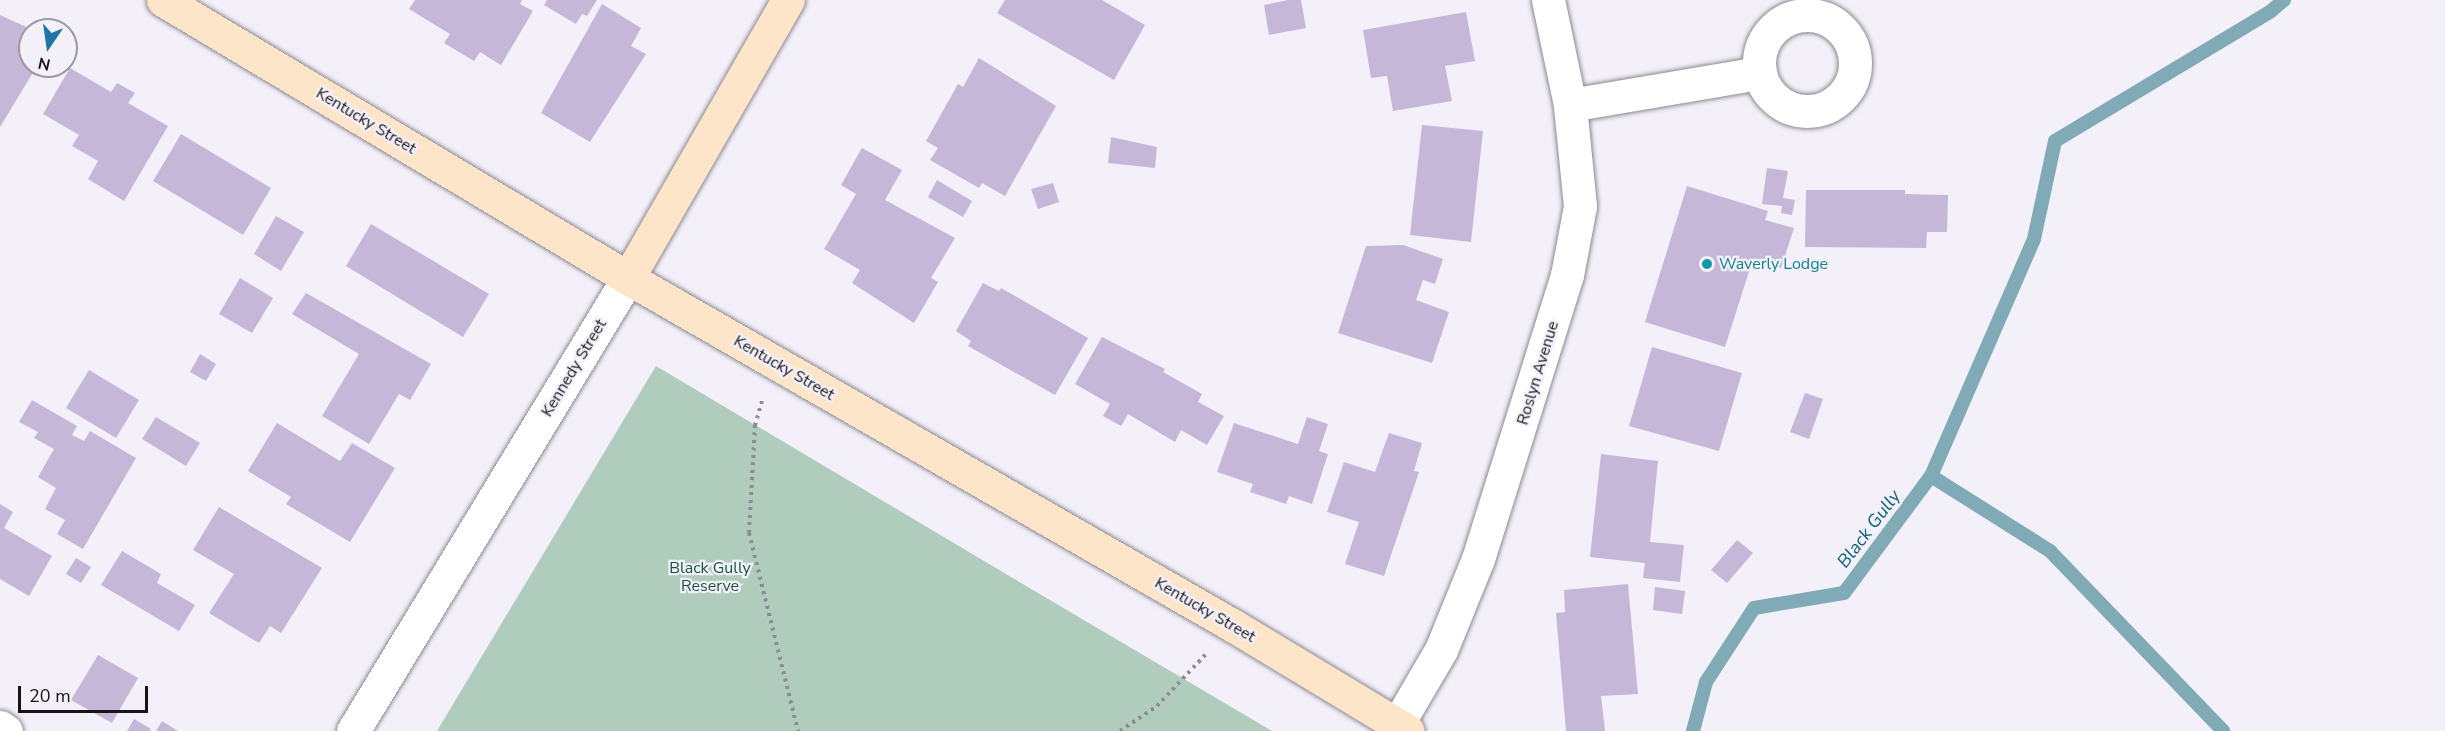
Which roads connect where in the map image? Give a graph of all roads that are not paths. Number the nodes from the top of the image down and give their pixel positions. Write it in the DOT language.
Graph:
graph roads {
  1 [pos="164,0"];
  2 [pos="788,0"];
  3 [pos="1548,0"];
  4 [pos="1760,73"];
  5 [pos="1570,105"];
  6 [pos="628,278"];
  7 [pos="0,728"];
  8 [pos="1402,728"];
  9 [pos="6,731"];
  10 [pos="353,731"];
  1 -- 6 [label="street, Kentucky Street"];
  2 -- 6 [label="street, Kennedy Street"];
  3 -- 5 [label="street, Roslyn Avenue"];
  4 -- 5 [label="street"];
  5 -- 8 [label="street, Roslyn Avenue"];
  6 -- 8 [label="street, Kentucky Street"];
  6 -- 10 [label="street, Kennedy Street"];
  7 -- 9 [label="street"];
}
